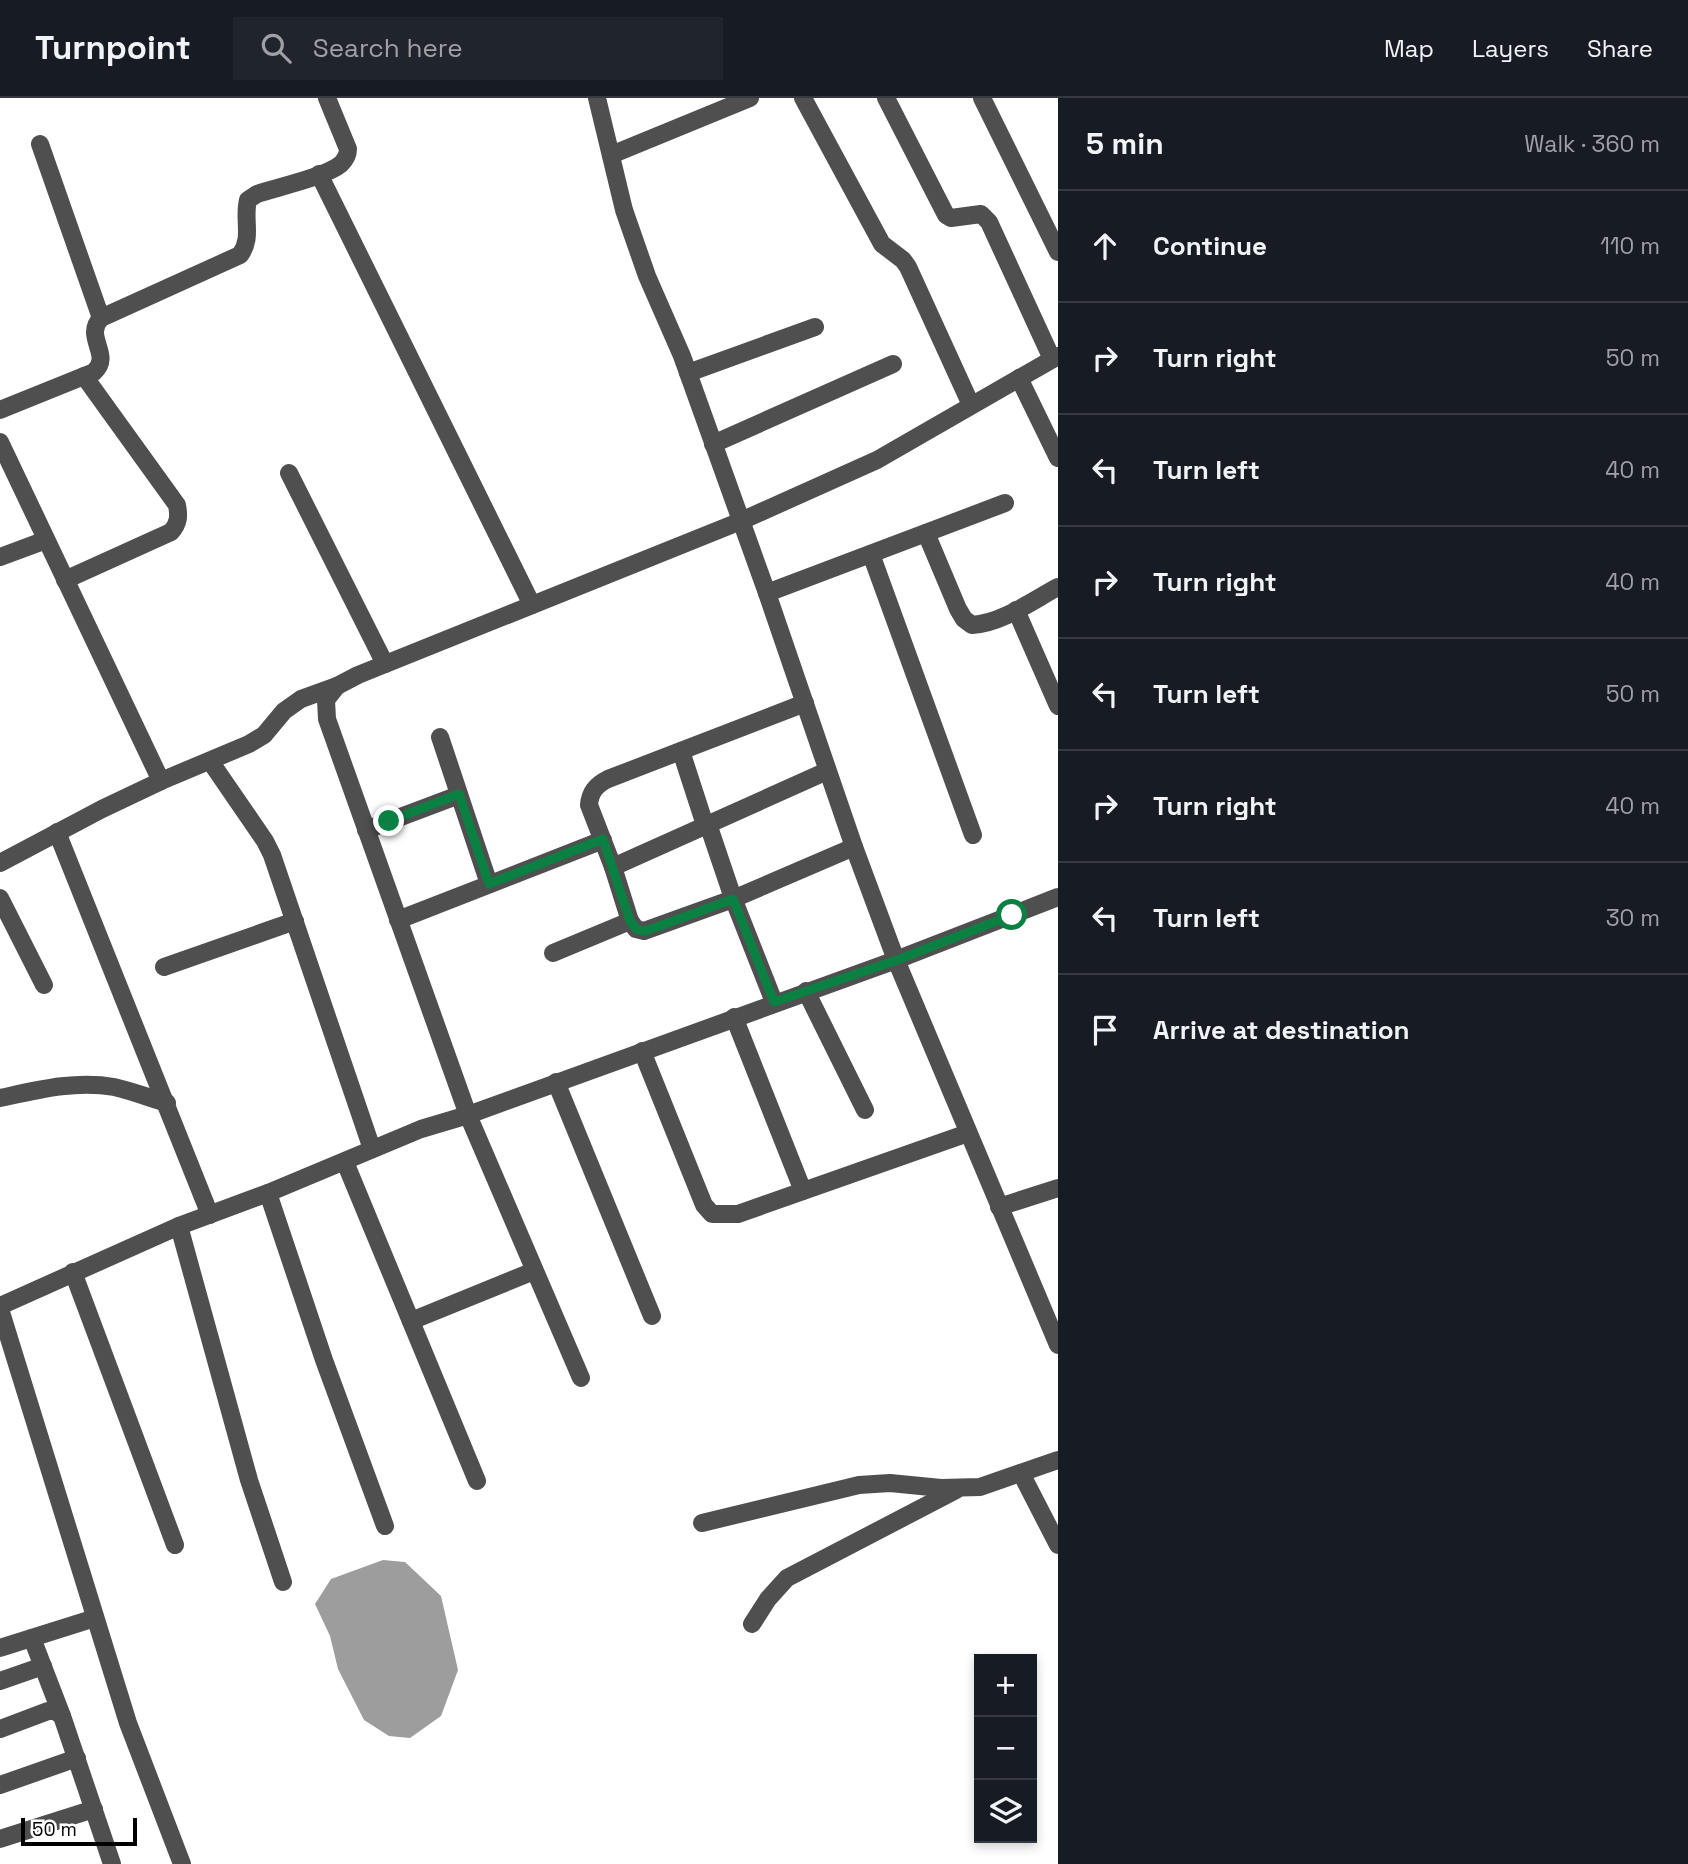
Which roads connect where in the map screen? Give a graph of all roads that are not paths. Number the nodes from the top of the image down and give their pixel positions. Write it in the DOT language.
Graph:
graph roads {
  1 [pos="327,98"];
  2 [pos="597,98"];
  3 [pos="734,98"];
  4 [pos="750,98"];
  5 [pos="803,98"];
  6 [pos="886,98"];
  7 [pos="982,98"];
  8 [pos="717,112"];
  9 [pos="40,144"];
  10 [pos="611,155"];
  11 [pos="318,174"];
  12 [pos="1058,252"];
  13 [pos="101,318"];
  14 [pos="815,327"];
  15 [pos="1055,358"];
  16 [pos="892,364"];
  17 [pos="688,373"];
  18 [pos="84,376"];
  19 [pos="1019,378"];
  20 [pos="971,405"];
  21 [pos="0,410"];
  22 [pos="0,442"];
  23 [pos="713,444"];
  24 [pos="1058,458"];
  25 [pos="289,473"];
  26 [pos="7,477"];
  27 [pos="1006,503"];
  28 [pos="741,521"];
  29 [pos="926,533"];
  30 [pos="47,540"];
  31 [pos="871,554"];
  32 [pos="0,557"];
  33 [pos="65,580"];
  34 [pos="1058,587"];
  35 [pos="767,593"];
  36 [pos="532,605"];
  37 [pos="1016,610"];
  38 [pos="384,664"];
  39 [pos="337,686"];
  40 [pos="805,703"];
  41 [pos="1058,706"];
  42 [pos="440,737"];
  43 [pos="681,751"];
  44 [pos="209,761"];
  45 [pos="827,771"];
  46 [pos="161,781"];
  47 [pos="459,794"];
  48 [pos="705,825"];
  49 [pos="366,830"];
  50 [pos="57,832"];
  51 [pos="973,835"];
  52 [pos="603,839"];
  53 [pos="854,847"];
  54 [pos="0,863"];
  55 [pos="613,867"];
  56 [pos="489,884"];
  57 [pos="1058,897"];
  58 [pos="0,898"];
  59 [pos="733,899"];
  60 [pos="398,920"];
  61 [pos="295,921"];
  62 [pos="630,921"];
  63 [pos="553,953"];
  64 [pos="897,960"];
  65 [pos="163,967"];
  66 [pos="44,985"];
  67 [pos="806,991"];
  68 [pos="774,1002"];
  69 [pos="734,1017"];
  70 [pos="642,1051"];
  71 [pos="556,1082"];
  72 [pos="0,1098"];
  73 [pos="167,1103"];
  74 [pos="864,1110"];
  75 [pos="468,1115"];
  76 [pos="968,1133"];
  77 [pos="372,1149"];
  78 [pos="345,1161"];
  79 [pos="1058,1188"];
  80 [pos="803,1191"];
  81 [pos="268,1193"];
  82 [pos="999,1207"];
  83 [pos="211,1215"];
  84 [pos="179,1226"];
  85 [pos="534,1271"];
  86 [pos="73,1272"];
  87 [pos="0,1307"];
  88 [pos="652,1316"];
  89 [pos="411,1321"];
  90 [pos="1058,1345"];
  91 [pos="581,1378"];
  92 [pos="1058,1460"];
  93 [pos="1021,1473"];
  94 [pos="477,1481"];
  95 [pos="959,1488"];
  96 [pos="702,1523"];
  97 [pos="386,1526"];
  98 [pos="175,1545"];
  99 [pos="1058,1545"];
  100 [pos="283,1582"];
  101 [pos="94,1618"];
  102 [pos="752,1624"];
  103 [pos="32,1638"];
  104 [pos="0,1648"];
  105 [pos="43,1667"];
  106 [pos="0,1681"];
  107 [pos="62,1716"];
  108 [pos="0,1729"];
  109 [pos="77,1758"];
  110 [pos="0,1785"];
  111 [pos="94,1809"];
  112 [pos="0,1839"];
  113 [pos="112,1864"];
  114 [pos="182,1864"];
  1 -- 11 [label="street"];
  2 -- 10 [label="street"];
  3 -- 8 [label="street"];
  4 -- 8 [label="street"];
  5 -- 20 [label="street"];
  6 -- 15 [label="street"];
  7 -- 12 [label="street"];
  8 -- 10 [label="street"];
  9 -- 13 [label="street"];
  10 -- 17 [label="street"];
  11 -- 13 [label="street"];
  11 -- 36 [label="street"];
  13 -- 18 [label="street"];
  14 -- 17 [label="street"];
  15 -- 19 [label="street"];
  16 -- 23 [label="street"];
  17 -- 23 [label="street"];
  18 -- 21 [label="street"];
  18 -- 33 [label="street"];
  19 -- 20 [label="street"];
  19 -- 24 [label="street"];
  20 -- 28 [label="street"];
  22 -- 26 [label="street"];
  23 -- 28 [label="street"];
  25 -- 38 [label="street"];
  26 -- 30 [label="street"];
  27 -- 29 [label="street"];
  28 -- 35 [label="street"];
  28 -- 36 [label="street"];
  29 -- 31 [label="street"];
  29 -- 37 [label="street"];
  30 -- 32 [label="street"];
  30 -- 33 [label="street"];
  31 -- 35 [label="street"];
  31 -- 51 [label="street"];
  33 -- 46 [label="street"];
  34 -- 37 [label="street"];
  35 -- 40 [label="street"];
  36 -- 38 [label="street"];
  37 -- 41 [label="street"];
  38 -- 39 [label="street"];
  39 -- 44 [label="street"];
  39 -- 49 [label="street"];
  40 -- 43 [label="street"];
  40 -- 45 [label="street"];
  42 -- 47 [label="street"];
  43 -- 48 [label="street"];
  43 -- 52 [label="street"];
  44 -- 46 [label="street"];
  44 -- 61 [label="street"];
  45 -- 48 [label="street"];
  45 -- 53 [label="street"];
  46 -- 50 [label="street"];
  47 -- 49 [label="street"];
  47 -- 56 [label="street"];
  48 -- 55 [label="street"];
  48 -- 59 [label="street"];
  49 -- 60 [label="street"];
  50 -- 54 [label="street"];
  50 -- 73 [label="street"];
  52 -- 55 [label="street"];
  52 -- 56 [label="street"];
  53 -- 59 [label="street"];
  53 -- 64 [label="street"];
  55 -- 62 [label="street"];
  56 -- 60 [label="street"];
  57 -- 64 [label="street"];
  58 -- 66 [label="street"];
  59 -- 62 [label="street"];
  59 -- 68 [label="street"];
  60 -- 75 [label="street"];
  61 -- 65 [label="street"];
  61 -- 77 [label="street"];
  62 -- 63 [label="street"];
  64 -- 67 [label="street"];
  64 -- 76 [label="street"];
  67 -- 68 [label="street"];
  67 -- 74 [label="street"];
  68 -- 69 [label="street"];
  69 -- 70 [label="street"];
  69 -- 80 [label="street"];
  70 -- 71 [label="street"];
  70 -- 80 [label="street"];
  71 -- 75 [label="street"];
  71 -- 88 [label="street"];
  72 -- 73 [label="street"];
  73 -- 83 [label="street"];
  75 -- 77 [label="street"];
  75 -- 85 [label="street"];
  76 -- 80 [label="street"];
  76 -- 82 [label="street"];
  77 -- 78 [label="street"];
  78 -- 81 [label="street"];
  78 -- 89 [label="street"];
  79 -- 82 [label="street"];
  81 -- 83 [label="street"];
  81 -- 97 [label="street"];
  82 -- 90 [label="street"];
  83 -- 84 [label="street"];
  84 -- 86 [label="street"];
  84 -- 100 [label="street"];
  85 -- 89 [label="street"];
  85 -- 91 [label="street"];
  86 -- 87 [label="street"];
  86 -- 98 [label="street"];
  87 -- 101 [label="street"];
  89 -- 94 [label="street"];
  92 -- 93 [label="street"];
  93 -- 95 [label="street"];
  93 -- 99 [label="street"];
  95 -- 96 [label="street"];
  95 -- 102 [label="street"];
  101 -- 103 [label="street"];
  101 -- 114 [label="street"];
  103 -- 104 [label="street"];
  103 -- 105 [label="street"];
  105 -- 106 [label="street"];
  105 -- 107 [label="street"];
  107 -- 108 [label="street"];
  107 -- 109 [label="street"];
  109 -- 110 [label="street"];
  109 -- 111 [label="street"];
  111 -- 112 [label="street"];
  111 -- 113 [label="street"];
}
